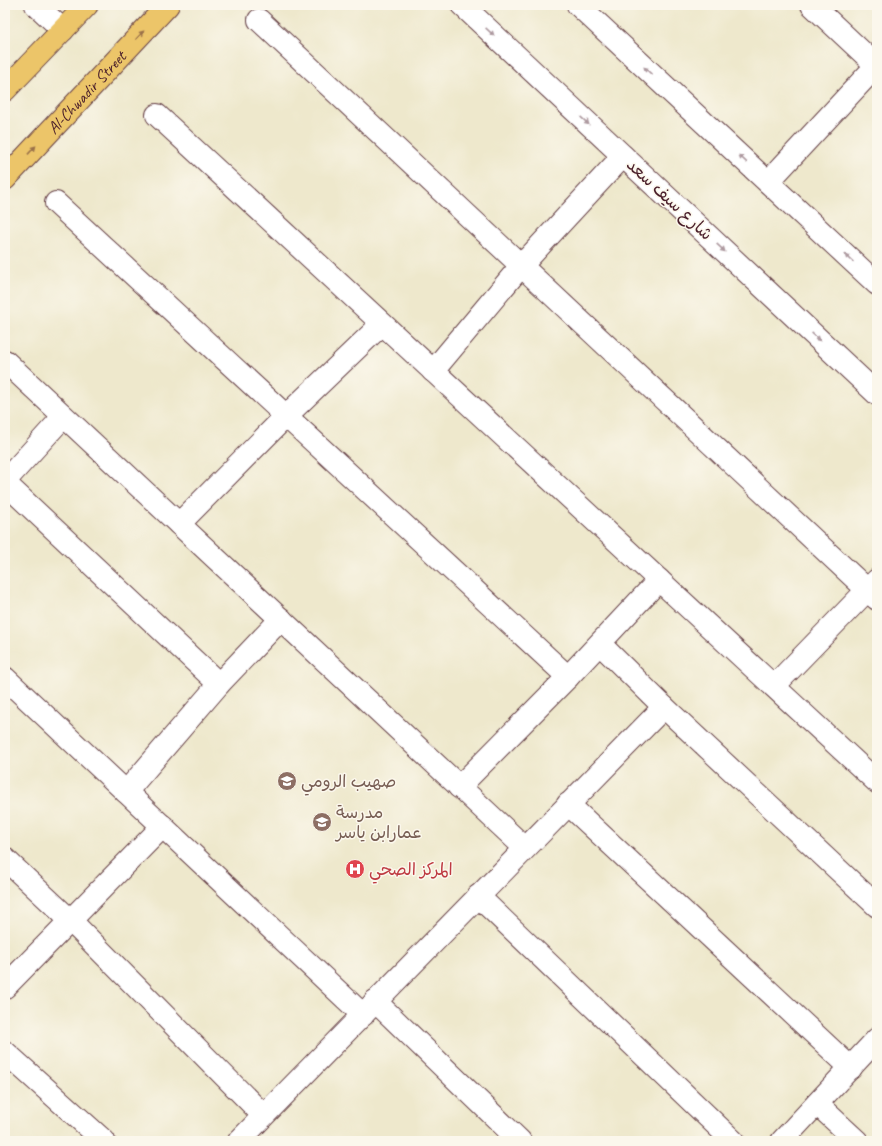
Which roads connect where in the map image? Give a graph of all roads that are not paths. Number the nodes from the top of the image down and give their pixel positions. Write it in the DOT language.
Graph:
graph roads {
  1 [pos="36,5"];
  2 [pos="87,5"];
  3 [pos="168,5"];
  4 [pos="462,5"];
  5 [pos="578,5"];
  6 [pos="812,5"];
  7 [pos="259,20"];
  8 [pos="63,30"];
  9 [pos="877,65"];
  10 [pos="5,90"];
  11 [pos="157,115"];
  12 [pos="623,156"];
  13 [pos="5,179"];
  14 [pos="768,182"];
  15 [pos="56,203"];
  16 [pos="521,266"];
  17 [pos="877,284"];
  18 [pos="382,324"];
  19 [pos="5,361"];
  20 [pos="433,371"];
  21 [pos="877,394"];
  22 [pos="286,416"];
  23 [pos="63,417"];
  24 [pos="5,482"];
  25 [pos="179,524"];
  26 [pos="659,580"];
  27 [pos="874,590"];
  28 [pos="281,619"];
  29 [pos="600,644"];
  30 [pos="568,677"];
  31 [pos="5,678"];
  32 [pos="219,684"];
  33 [pos="774,686"];
  34 [pos="664,707"];
  35 [pos="877,782"];
  36 [pos="460,787"];
  37 [pos="126,792"];
  38 [pos="568,804"];
  39 [pos="163,826"];
  40 [pos="525,848"];
  41 [pos="5,859"];
  42 [pos="478,896"];
  43 [pos="877,906"];
  44 [pos="70,920"];
  45 [pos="5,987"];
  46 [pos="369,1008"];
  47 [pos="877,1039"];
  48 [pos="5,1052"];
  49 [pos="851,1068"];
  50 [pos="817,1104"];
  51 [pos="264,1115"];
  52 [pos="104,1141"];
  53 [pos="239,1141"];
  54 [pos="520,1141"];
  55 [pos="733,1141"];
  56 [pos="782,1141"];
  57 [pos="857,1141"];
  1 -- 8 [label="street"];
  2 -- 8 [label="main road"];
  13 -- 3 [label="main road, Al-Chwadir Street, one-way"];
  4 -- 12 [label="street, شارع سيف سعد, one-way"];
  14 -- 5 [label="street, one-way"];
  6 -- 9 [label="street"];
  7 -- 16 [label="street"];
  8 -- 10 [label="main road"];
  9 -- 14 [label="street"];
  11 -- 18 [label="street"];
  12 -- 16 [label="street"];
  12 -- 21 [label="street, شارع سيف سعد, one-way"];
  17 -- 14 [label="street, one-way"];
  15 -- 22 [label="street"];
  16 -- 20 [label="street"];
  16 -- 27 [label="street"];
  18 -- 20 [label="street"];
  18 -- 22 [label="street"];
  19 -- 23 [label="street"];
  20 -- 26 [label="street"];
  22 -- 25 [label="street"];
  22 -- 30 [label="street"];
  23 -- 24 [label="street"];
  23 -- 25 [label="street"];
  24 -- 32 [label="street"];
  25 -- 28 [label="street"];
  26 -- 29 [label="street"];
  26 -- 33 [label="street"];
  27 -- 33 [label="street"];
  28 -- 32 [label="street"];
  28 -- 36 [label="street"];
  29 -- 30 [label="street"];
  29 -- 34 [label="street"];
  30 -- 36 [label="street"];
  31 -- 37 [label="street"];
  32 -- 37 [label="street"];
  33 -- 35 [label="street"];
  34 -- 38 [label="street"];
  34 -- 43 [label="street"];
  36 -- 40 [label="street"];
  37 -- 39 [label="street"];
  38 -- 40 [label="street"];
  38 -- 49 [label="street"];
  39 -- 44 [label="street"];
  39 -- 46 [label="street"];
  40 -- 42 [label="street"];
  41 -- 44 [label="street"];
  42 -- 46 [label="street"];
  42 -- 55 [label="street"];
  44 -- 45 [label="street"];
  44 -- 51 [label="street"];
  46 -- 51 [label="street"];
  46 -- 54 [label="street"];
  47 -- 49 [label="street"];
  48 -- 52 [label="street"];
  49 -- 50 [label="street"];
  50 -- 56 [label="street"];
  50 -- 57 [label="street"];
  51 -- 53 [label="street"];
}
